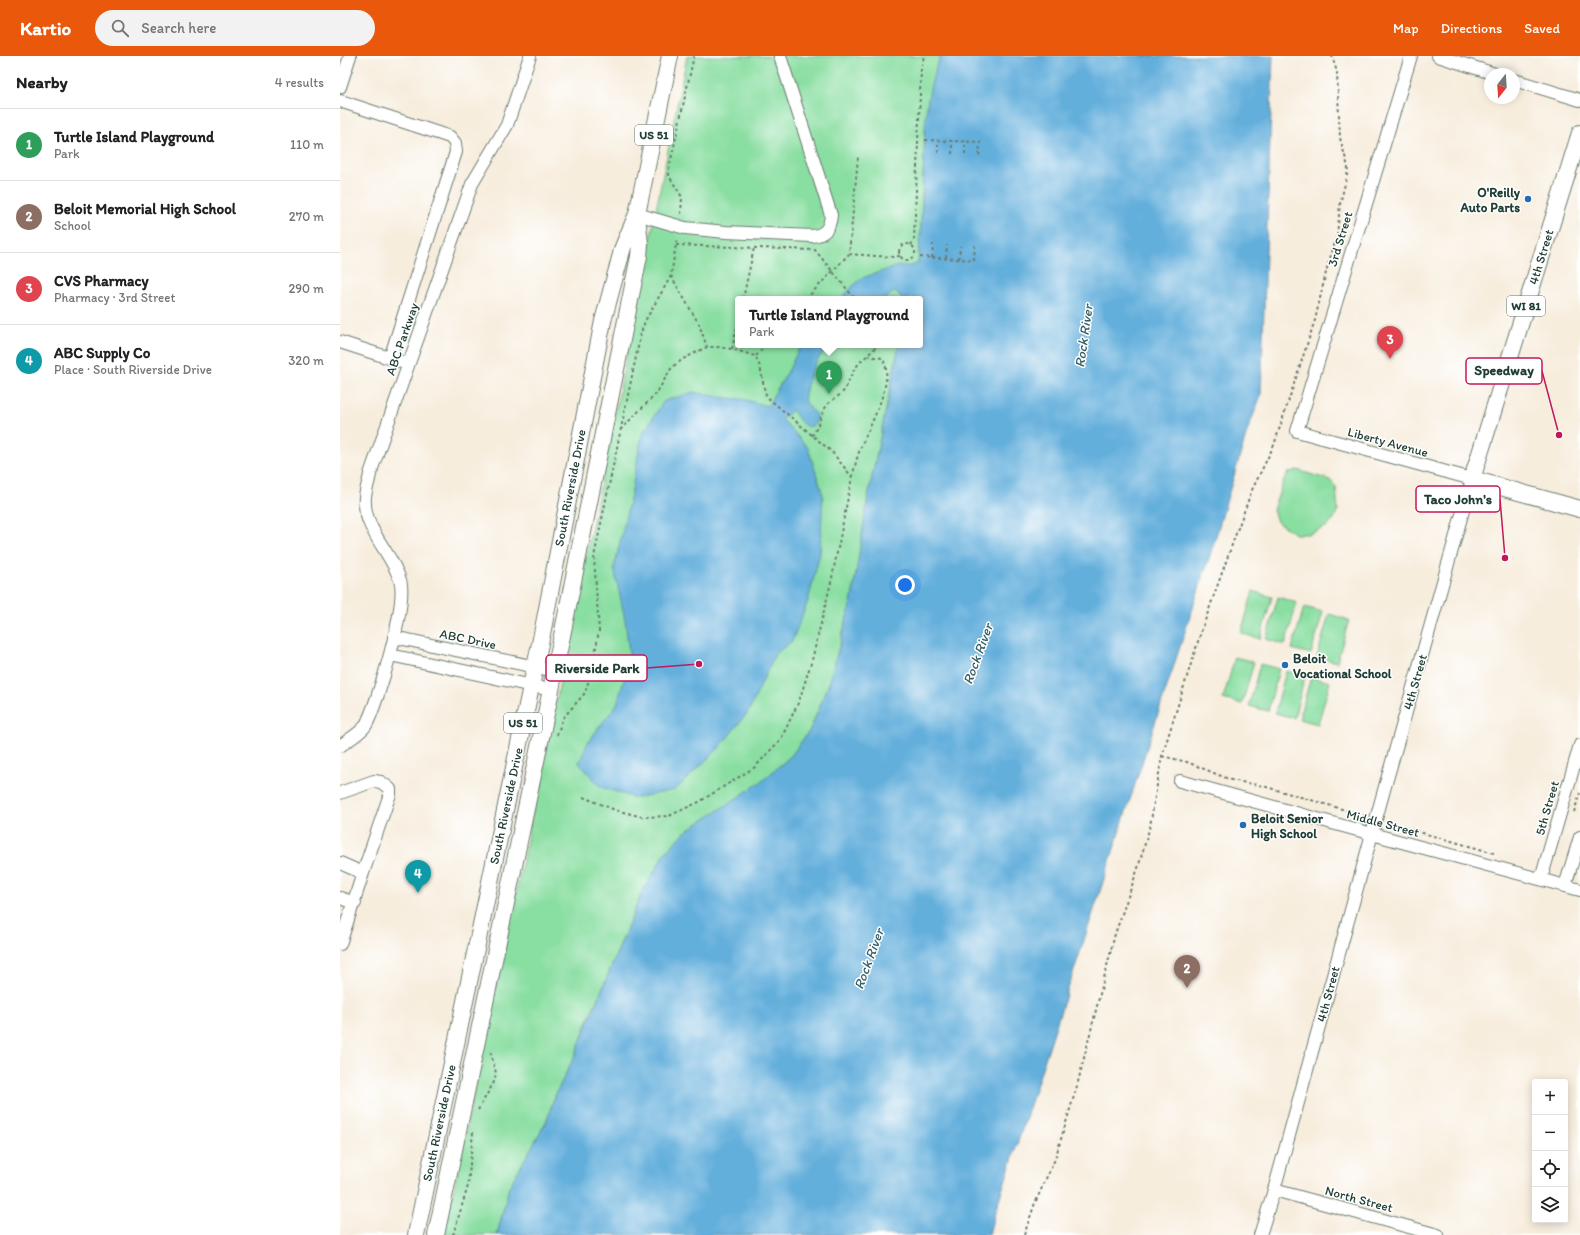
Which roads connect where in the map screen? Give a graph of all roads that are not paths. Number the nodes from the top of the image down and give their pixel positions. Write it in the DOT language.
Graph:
graph roads {
  1 [pos="350,56"];
  2 [pos="530,56"];
  3 [pos="670,56"];
  4 [pos="780,56"];
  5 [pos="1411,56"];
  6 [pos="1438,56"];
  7 [pos="1484,71"];
  8 [pos="1520,82"];
  9 [pos="340,87"];
  10 [pos="1580,100"];
  11 [pos="340,101"];
  12 [pos="1580,133"];
  13 [pos="637,214"];
  14 [pos="340,342"];
  15 [pos="390,358"];
  16 [pos="408,364"];
  17 [pos="1297,431"];
  18 [pos="1472,479"];
  19 [pos="1580,509"];
  20 [pos="394,637"];
  21 [pos="390,655"];
  22 [pos="535,667"];
  23 [pos="555,671"];
  24 [pos="531,686"];
  25 [pos="551,690"];
  26 [pos="1580,745"];
  27 [pos="340,746"];
  28 [pos="1180,781"];
  29 [pos="340,793"];
  30 [pos="1372,834"];
  31 [pos="1580,837"];
  32 [pos="340,863"];
  33 [pos="363,872"];
  34 [pos="1542,879"];
  35 [pos="1565,886"];
  36 [pos="1580,890"];
  37 [pos="340,898"];
  38 [pos="354,903"];
  39 [pos="341,938"];
  40 [pos="1274,1190"];
  41 [pos="416,1235"];
  42 [pos="436,1235"];
  43 [pos="1260,1235"];
  44 [pos="1438,1235"];
  1 -- 9 [label="street"];
  2 -- 16 [label="street, ABC Parkway"];
  3 -- 13 [label="main road, South Riverside Drive / US 51"];
  4 -- 13 [label="street"];
  5 -- 17 [label="street, 3rd Street"];
  6 -- 7 [label="street"];
  8 -- 10 [label="street"];
  11 -- 15 [label="street"];
  12 -- 18 [label="main road, 4th Street / WI 81"];
  13 -- 22 [label="main road, South Riverside Drive / US 51"];
  13 -- 23 [label="main road, South Riverside Drive / US 51"];
  14 -- 15 [label="street"];
  15 -- 16 [label="street"];
  16 -- 20 [label="street, ABC Parkway"];
  17 -- 18 [label="street, Liberty Avenue"];
  18 -- 19 [label="main road"];
  18 -- 30 [label="street, 4th Street"];
  20 -- 21 [label="street"];
  20 -- 22 [label="street, ABC Drive"];
  21 -- 24 [label="street"];
  21 -- 27 [label="street"];
  22 -- 23 [label="street, ABC Drive"];
  22 -- 24 [label="main road, South Riverside Drive / US 51"];
  23 -- 25 [label="main road, South Riverside Drive / US 51"];
  24 -- 25 [label="street"];
  24 -- 41 [label="main road, South Riverside Drive / US 51"];
  25 -- 42 [label="main road, South Riverside Drive / US 51"];
  26 -- 34 [label="street, 5th Street"];
  28 -- 30 [label="street, Middle Street"];
  29 -- 33 [label="street"];
  30 -- 34 [label="street, Middle Street"];
  30 -- 40 [label="street, 4th Street"];
  31 -- 35 [label="street"];
  32 -- 33 [label="street"];
  33 -- 38 [label="street"];
  34 -- 35 [label="street, Middle Street"];
  35 -- 36 [label="street, Middle Street"];
  37 -- 38 [label="street"];
  38 -- 39 [label="street"];
  40 -- 43 [label="street, 4th Street"];
  40 -- 44 [label="street, North Street"];
}
